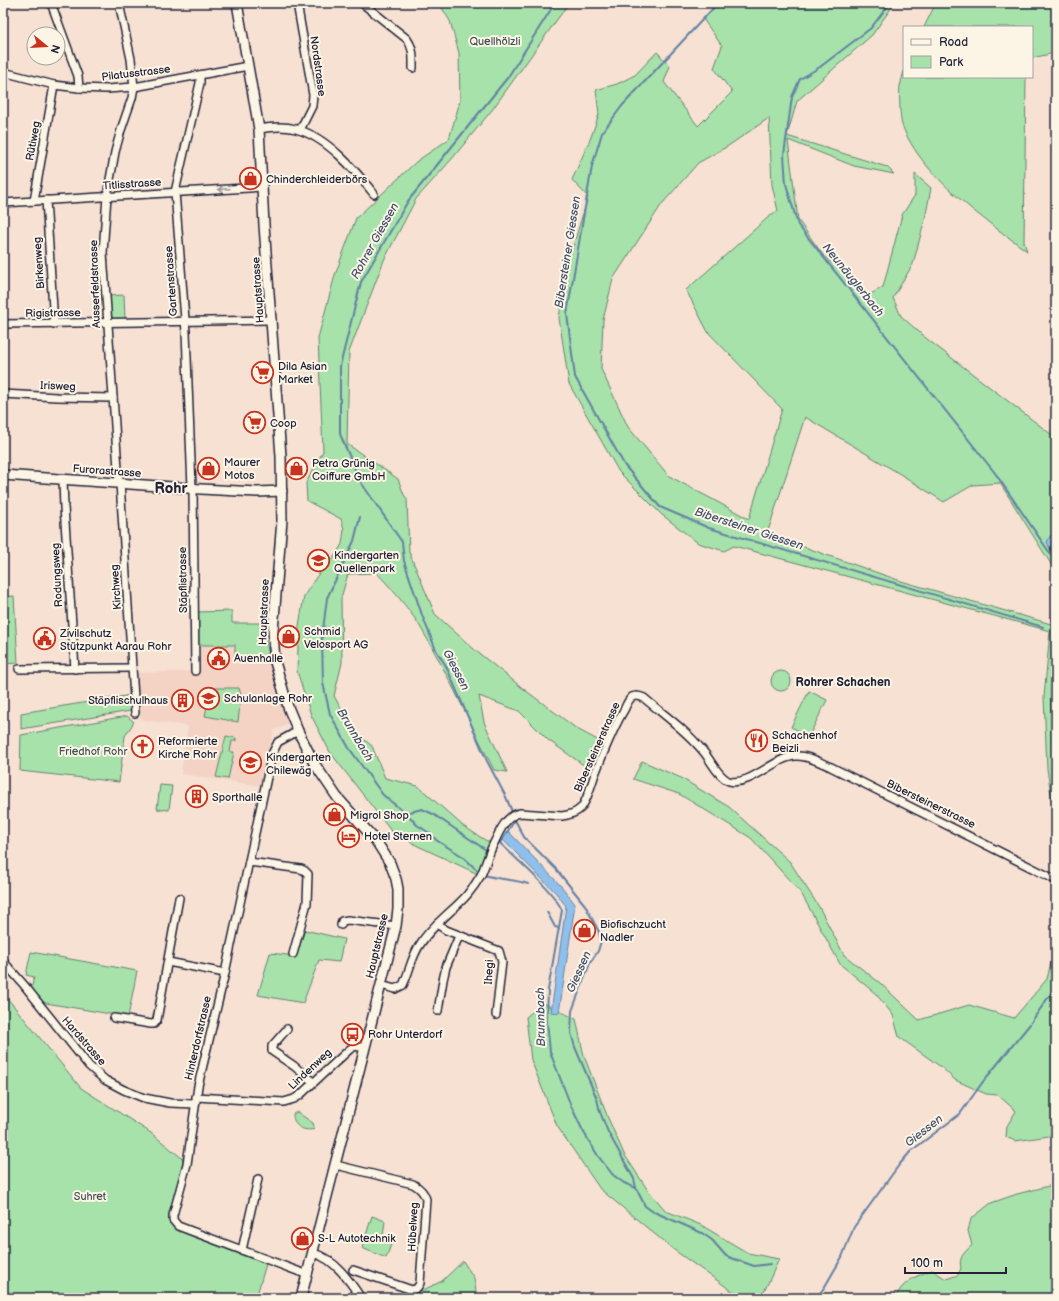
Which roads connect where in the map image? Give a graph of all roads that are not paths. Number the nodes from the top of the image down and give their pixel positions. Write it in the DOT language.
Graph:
graph roads {
  1 [pos="51,3"];
  2 [pos="119,3"];
  3 [pos="237,3"];
  4 [pos="297,3"];
  5 [pos="362,3"];
  6 [pos="248,66"];
  7 [pos="412,68"];
  8 [pos="3,72"];
  9 [pos="200,75"];
  10 [pos="54,85"];
  11 [pos="134,87"];
  12 [pos="79,88"];
  13 [pos="259,129"];
  14 [pos="300,130"];
  15 [pos="263,187"];
  16 [pos="176,192"];
  17 [pos="374,194"];
  18 [pos="107,196"];
  19 [pos="46,200"];
  20 [pos="34,201"];
  21 [pos="3,203"];
  22 [pos="272,320"];
  23 [pos="185,322"];
  24 [pos="107,323"];
  25 [pos="3,324"];
  26 [pos="54,324"];
  27 [pos="3,394"];
  28 [pos="113,398"];
  29 [pos="3,475"];
  30 [pos="64,480"];
  31 [pos="119,483"];
  32 [pos="193,488"];
  33 [pos="282,491"];
  34 [pos="132,668"];
  35 [pos="19,669"];
  36 [pos="75,669"];
  37 [pos="195,671"];
  38 [pos="135,713"];
  39 [pos="298,731"];
  40 [pos="249,862"];
  41 [pos="1056,880"];
  42 [pos="179,898"];
  43 [pos="437,924"];
  44 [pos="341,925"];
  45 [pos="396,926"];
  46 [pos="460,936"];
  47 [pos="293,954"];
  48 [pos="3,962"];
  49 [pos="168,962"];
  50 [pos="225,973"];
  51 [pos="381,985"];
  52 [pos="438,1011"];
  53 [pos="496,1015"];
  54 [pos="114,1018"];
  55 [pos="287,1030"];
  56 [pos="365,1048"];
  57 [pos="313,1082"];
  58 [pos="196,1101"];
  59 [pos="336,1165"];
  60 [pos="258,1179"];
  61 [pos="242,1250"];
  62 [pos="313,1253"];
  63 [pos="353,1270"];
  64 [pos="308,1274"];
  65 [pos="301,1298"];
  66 [pos="361,1298"];
  1 -- 12 [label="street"];
  2 -- 11 [label="street"];
  3 -- 6 [label="main road, Hauptstrasse"];
  4 -- 14 [label="street, Nordstrasse"];
  5 -- 7 [label="street"];
  6 -- 9 [label="street, Pilatusstrasse"];
  6 -- 13 [label="main road, Hauptstrasse"];
  8 -- 10 [label="street, Pilatusstrasse"];
  9 -- 11 [label="street, Pilatusstrasse"];
  9 -- 16 [label="street, Gartenstrasse"];
  10 -- 12 [label="street, Pilatusstrasse"];
  10 -- 20 [label="street, Rütiweg"];
  11 -- 12 [label="street, Pilatusstrasse"];
  11 -- 18 [label="street, Ausserfeldstrasse"];
  13 -- 14 [label="street"];
  13 -- 15 [label="main road, Hauptstrasse"];
  14 -- 17 [label="street"];
  15 -- 16 [label="street, Titlisstrasse, one-way"];
  15 -- 22 [label="main road, Hauptstrasse"];
  16 -- 18 [label="street, Titlisstrasse"];
  16 -- 23 [label="street, Gartenstrasse"];
  18 -- 19 [label="street, Titlisstrasse"];
  18 -- 24 [label="street, Ausserfeldstrasse"];
  19 -- 20 [label="street, Titlisstrasse"];
  19 -- 26 [label="street, Birkenweg"];
  20 -- 21 [label="street, Titlisstrasse"];
  22 -- 23 [label="street, Rigistrasse"];
  22 -- 33 [label="main road, Hauptstrasse"];
  23 -- 24 [label="street, Rigistrasse"];
  23 -- 32 [label="street, Gartenstrasse"];
  24 -- 26 [label="street, Rigistrasse"];
  24 -- 28 [label="street, Ausserfeldstrasse"];
  25 -- 26 [label="street, Rigistrasse"];
  27 -- 28 [label="street, Irisweg"];
  28 -- 31 [label="street, Ausserfeldstrasse"];
  29 -- 30 [label="main road, Furorastrasse"];
  30 -- 31 [label="main road, Furorastrasse"];
  30 -- 36 [label="street, Rodungsweg"];
  31 -- 32 [label="main road, Furorastrasse"];
  31 -- 34 [label="street, Kirchweg"];
  32 -- 33 [label="main road, Furorastrasse"];
  32 -- 37 [label="street, Stäpflistrasse"];
  33 -- 39 [label="main road, Hauptstrasse"];
  34 -- 36 [label="street"];
  34 -- 38 [label="street, Kirchweg"];
  35 -- 36 [label="street"];
  39 -- 40 [label="street, Hinterdorfstrasse"];
  39 -- 45 [label="main road, Hauptstrasse"];
  40 -- 47 [label="street"];
  40 -- 50 [label="street, Hinterdorfstrasse"];
  41 -- 43 [label="street, Bibersteinerstrasse"];
  42 -- 49 [label="street"];
  43 -- 46 [label="street, Ihegi"];
  43 -- 51 [label="street, Bibersteinerstrasse"];
  44 -- 45 [label="street"];
  45 -- 51 [label="main road, Hauptstrasse"];
  46 -- 52 [label="street"];
  46 -- 53 [label="street, Ihegi"];
  48 -- 58 [label="street, Hardstrasse"];
  49 -- 50 [label="street"];
  49 -- 54 [label="street"];
  50 -- 58 [label="street, Hinterdorfstrasse"];
  51 -- 56 [label="main road, Hauptstrasse"];
  55 -- 57 [label="street"];
  56 -- 57 [label="street, Lindenweg"];
  56 -- 59 [label="main road, Hauptstrasse"];
  57 -- 58 [label="street, Lindenweg"];
  58 -- 61 [label="street, Hinterdorfstrasse"];
  59 -- 62 [label="main road, Hauptstrasse"];
  59 -- 63 [label="street, Hübelweg"];
  60 -- 61 [label="street"];
  61 -- 64 [label="street, Hinterdorfstrasse"];
  62 -- 64 [label="main road, Hauptstrasse"];
  62 -- 66 [label="street"];
  64 -- 65 [label="main road, Hauptstrasse"];
}
